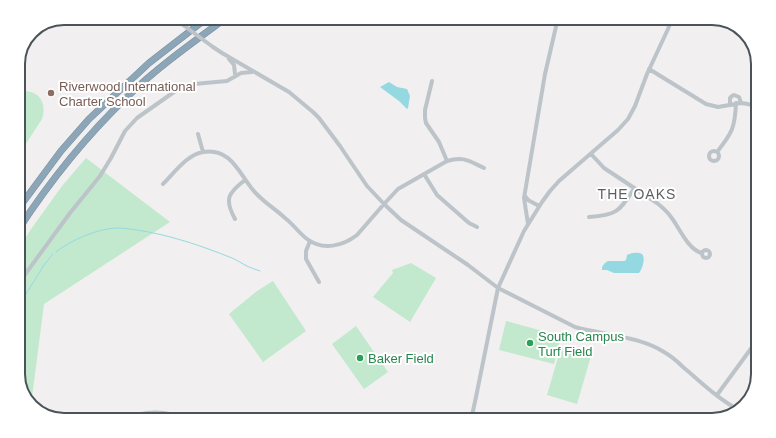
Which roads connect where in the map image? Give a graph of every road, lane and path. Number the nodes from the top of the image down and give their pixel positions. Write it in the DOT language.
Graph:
graph roads {
  1 [pos="183,25"];
  2 [pos="198,25"];
  3 [pos="217,25"];
  4 [pos="556,25"];
  5 [pos="669,25"];
  6 [pos="224,55"];
  7 [pos="242,65"];
  8 [pos="649,69"];
  9 [pos="253,72"];
  10 [pos="235,74"];
  11 [pos="230,79"];
  12 [pos="432,81"];
  13 [pos="739,103"];
  14 [pos="730,104"];
  15 [pos="751,105"];
  16 [pos="198,134"];
  17 [pos="203,152"];
  18 [pos="717,152"];
  19 [pos="591,154"];
  20 [pos="447,160"];
  21 [pos="484,168"];
  22 [pos="424,174"];
  23 [pos="245,180"];
  24 [pos="163,184"];
  25 [pos="634,188"];
  26 [pos="525,195"];
  27 [pos="25,200"];
  28 [pos="384,204"];
  29 [pos="539,206"];
  30 [pos="589,218"];
  31 [pos="25,219"];
  32 [pos="235,219"];
  33 [pos="528,224"];
  34 [pos="477,227"];
  35 [pos="310,241"];
  36 [pos="702,253"];
  37 [pos="25,275"];
  38 [pos="319,282"];
  39 [pos="498,288"];
  40 [pos="751,349"];
  41 [pos="717,395"];
  42 [pos="734,407"];
  43 [pos="150,413"];
  44 [pos="169,413"];
  45 [pos="473,413"];
  1 -- 6 [label="street, bridge"];
  2 -- 27 [label="highway"];
  3 -- 31 [label="highway"];
  4 -- 26 [label="street"];
  5 -- 8 [label="street"];
  6 -- 7 [label="street"];
  6 -- 10 [label="street"];
  7 -- 9 [label="street"];
  7 -- 10 [label="street"];
  8 -- 14 [label="street"];
  8 -- 19 [label="street"];
  9 -- 11 [label="street"];
  9 -- 28 [label="street"];
  10 -- 11 [label="street"];
  11 -- 37 [label="street"];
  12 -- 20 [label="street"];
  13 -- 14 [label="street"];
  13 -- 14 [label="street"];
  13 -- 15 [label="street"];
  13 -- 18 [label="street"];
  16 -- 17 [label="street"];
  17 -- 23 [label="street"];
  17 -- 24 [label="street"];
  19 -- 25 [label="street"];
  19 -- 29 [label="street"];
  20 -- 21 [label="street"];
  20 -- 22 [label="street"];
  22 -- 28 [label="street"];
  22 -- 34 [label="street"];
  23 -- 32 [label="street"];
  23 -- 35 [label="street"];
  25 -- 30 [label="street"];
  25 -- 36 [label="street"];
  26 -- 29 [label="street"];
  26 -- 33 [label="street"];
  28 -- 35 [label="street"];
  28 -- 39 [label="street"];
  29 -- 33 [label="street"];
  33 -- 39 [label="street"];
  35 -- 38 [label="street"];
  39 -- 41 [label="street"];
  39 -- 45 [label="street"];
  40 -- 41 [label="street"];
  41 -- 42 [label="street"];
  43 -- 44 [label="street"];
}
